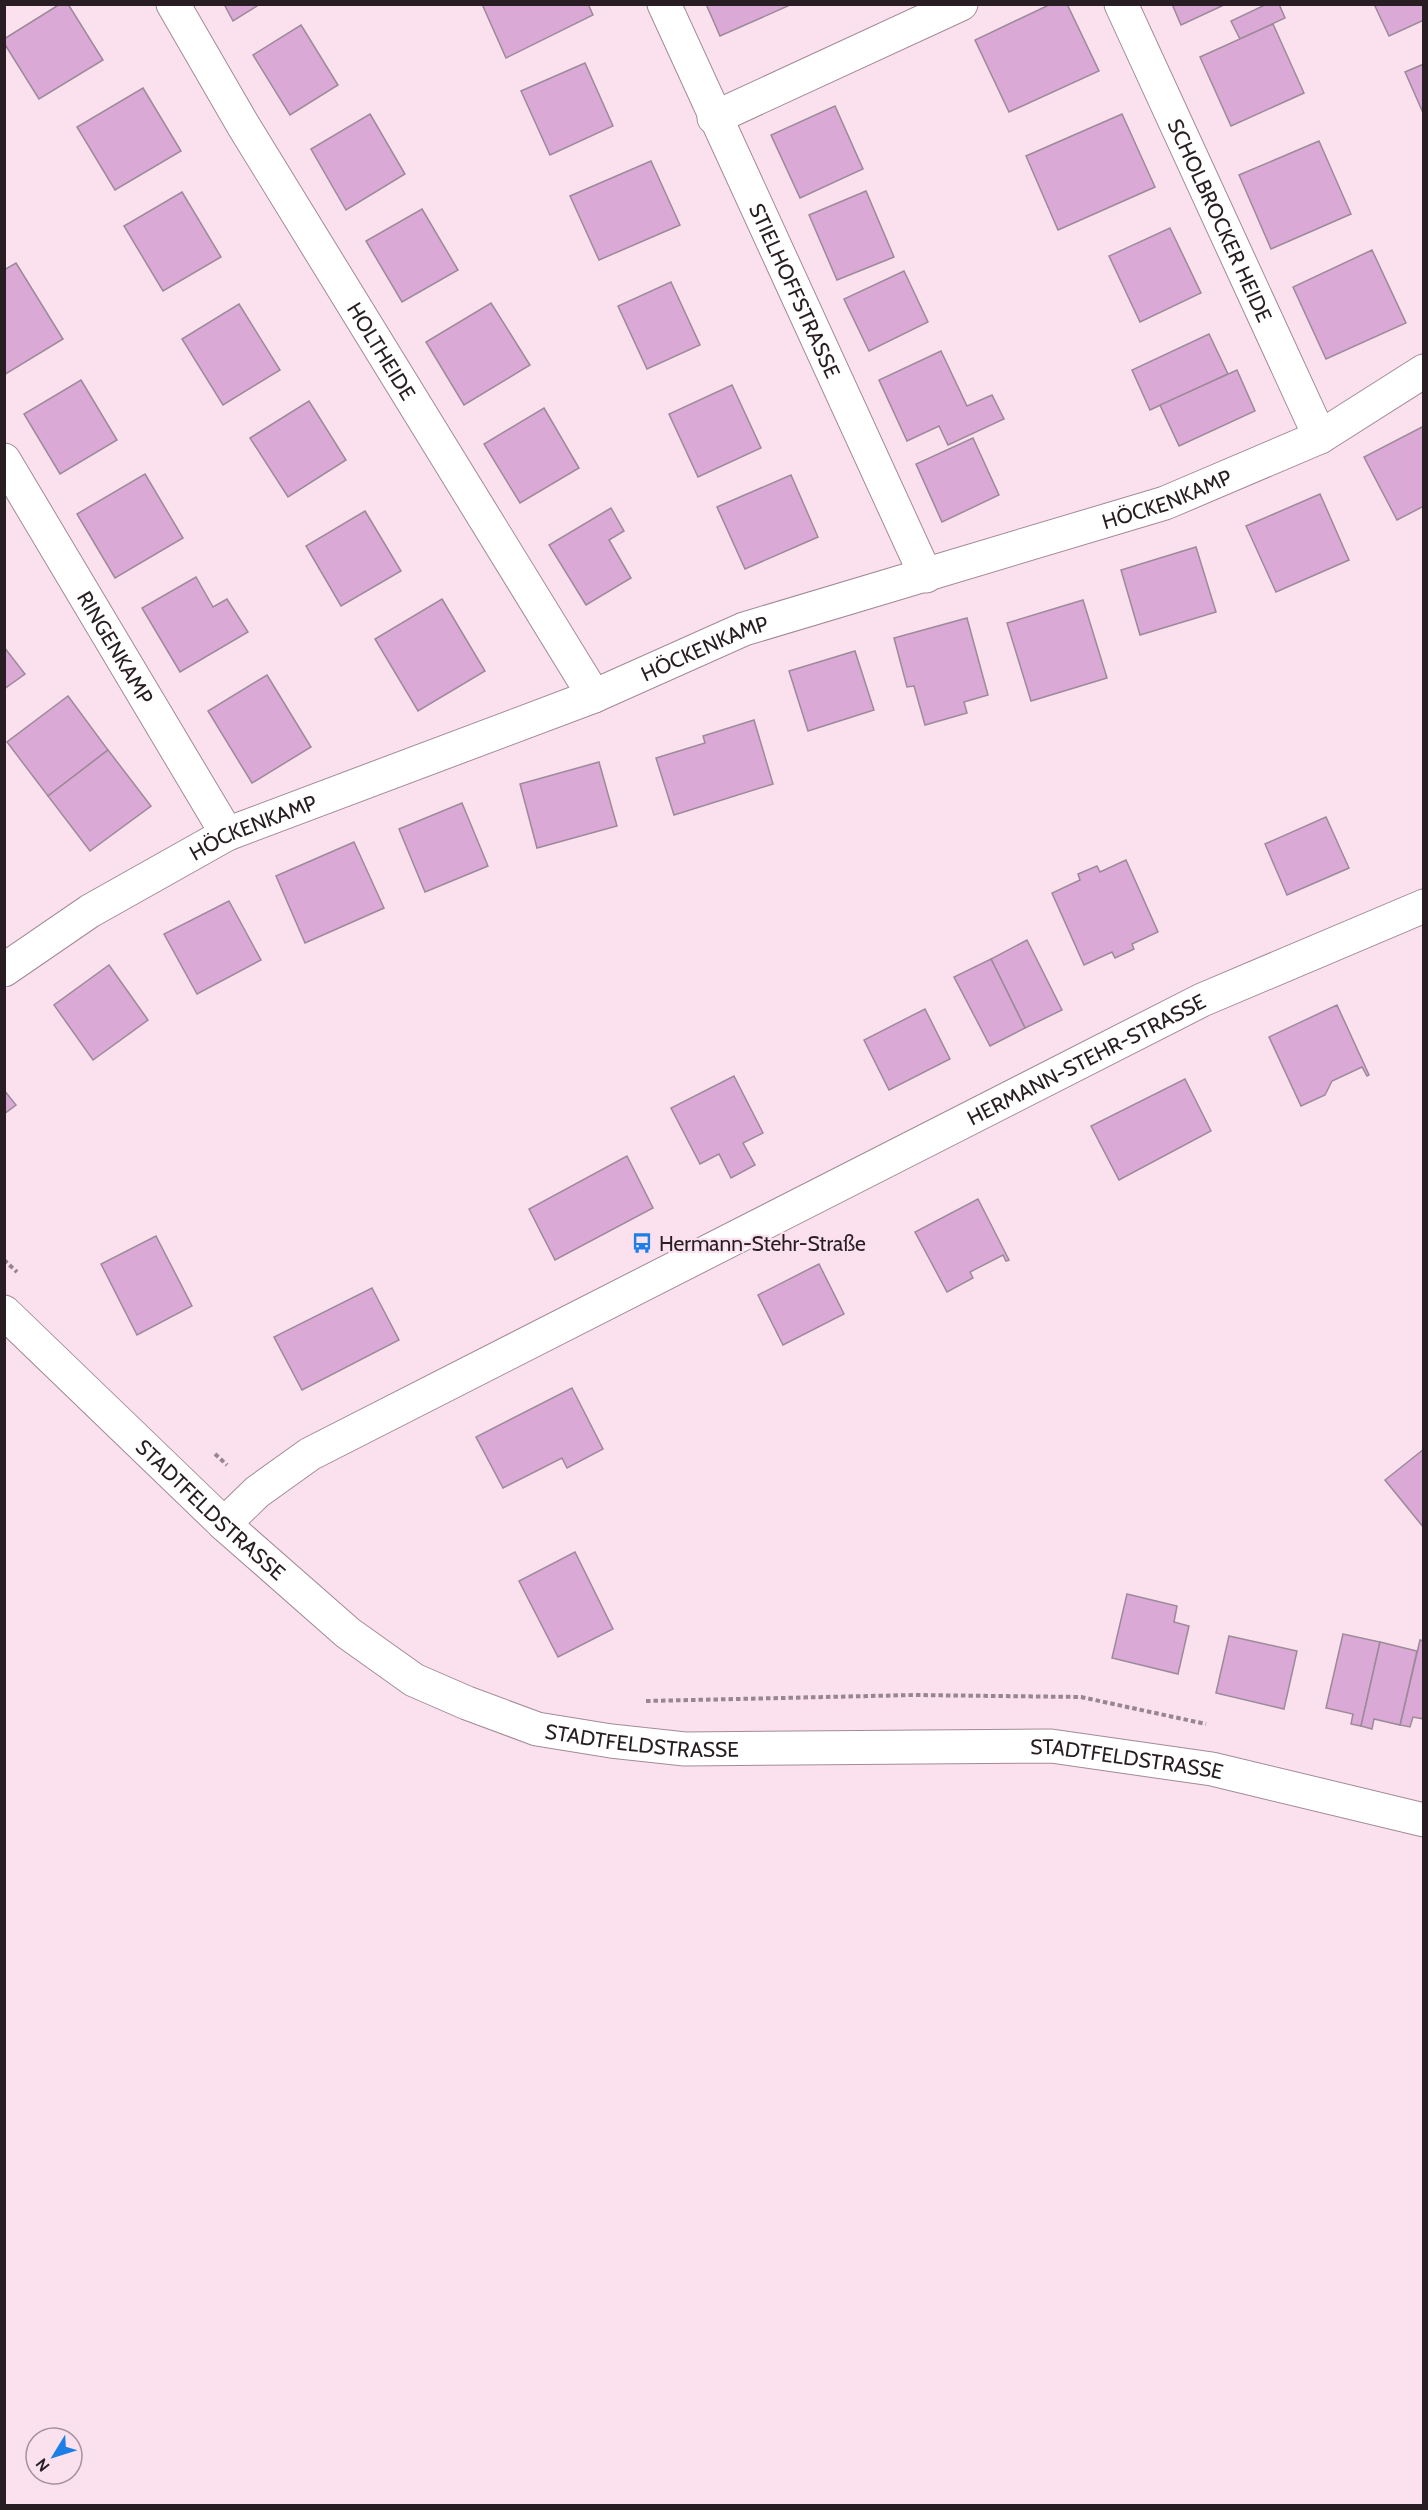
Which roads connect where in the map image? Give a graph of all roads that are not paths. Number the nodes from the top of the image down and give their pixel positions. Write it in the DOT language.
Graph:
graph roads {
  1 [pos="173,4"];
  2 [pos="664,4"];
  3 [pos="961,4"];
  4 [pos="1121,4"];
  5 [pos="714,118"];
  6 [pos="1424,371"];
  7 [pos="1320,437"];
  8 [pos="4,459"];
  9 [pos="926,576"];
  10 [pos="594,696"];
  11 [pos="227,834"];
  12 [pos="1424,906"];
  13 [pos="4,970"];
  14 [pos="4,1312"];
  15 [pos="224,1524"];
  16 [pos="1424,1820"];
  1 -- 10 [label="street, HOLTHEIDE"];
  2 -- 5 [label="street, STIELHOFFSTRASSE"];
  3 -- 5 [label="street"];
  4 -- 7 [label="street, SCHOLBROCKER HEIDE"];
  5 -- 9 [label="street, STIELHOFFSTRASSE"];
  6 -- 7 [label="street, HÖCKENKAMP"];
  7 -- 9 [label="street, HÖCKENKAMP"];
  8 -- 11 [label="street, RINGENKAMP"];
  9 -- 10 [label="street, HÖCKENKAMP"];
  10 -- 11 [label="street, HÖCKENKAMP"];
  11 -- 13 [label="street, HÖCKENKAMP"];
  12 -- 15 [label="street, HERMANN-STEHR-STRASSE"];
  14 -- 15 [label="street, STADTFELDSTRASSE"];
  15 -- 16 [label="street, STADTFELDSTRASSE"];
}
